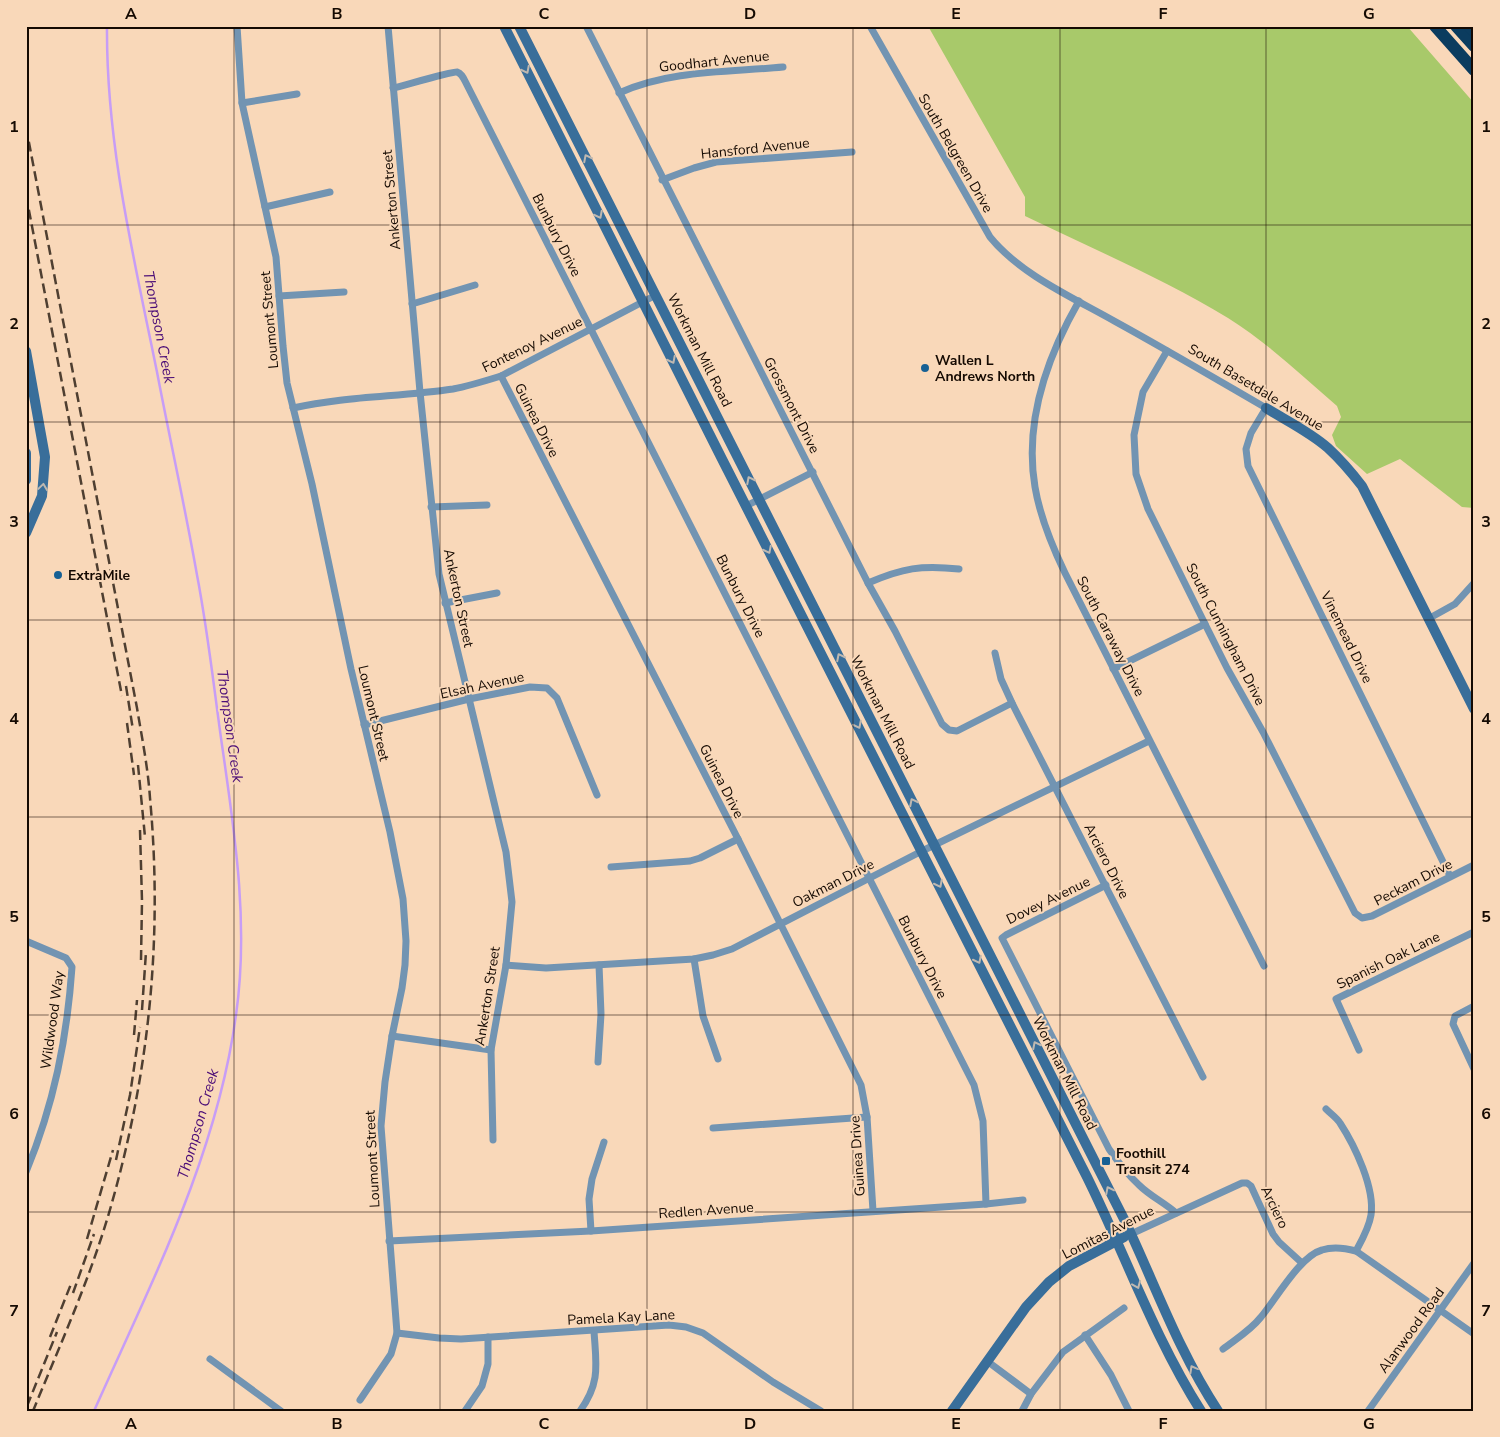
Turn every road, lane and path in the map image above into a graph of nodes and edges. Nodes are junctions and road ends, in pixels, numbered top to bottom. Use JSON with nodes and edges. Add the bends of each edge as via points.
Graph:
{"nodes":[{"id":1,"x":237,"y":26,"type":"edge"},
{"id":2,"x":388,"y":26,"type":"edge"},
{"id":3,"x":504,"y":26,"type":"edge"},
{"id":4,"x":519,"y":26,"type":"edge"},
{"id":5,"x":586,"y":26,"type":"edge"},
{"id":6,"x":870,"y":26,"type":"edge"},
{"id":7,"x":1435,"y":26,"type":"edge"},
{"id":8,"x":1446,"y":26,"type":"edge"},
{"id":9,"x":1456,"y":26,"type":"edge"},
{"id":10,"x":1469,"y":26,"type":"edge"},
{"id":11,"x":1474,"y":31,"type":"edge"},
{"id":12,"x":1474,"y":46,"type":"edge"},
{"id":13,"x":1474,"y":58,"type":"edge"},
{"id":14,"x":783,"y":67,"type":"dead end"},
{"id":15,"x":1474,"y":70,"type":"edge"},
{"id":16,"x":393,"y":88,"type":"junction"},
{"id":17,"x":619,"y":93,"type":"junction"},
{"id":18,"x":296,"y":94,"type":"dead end"},
{"id":19,"x":242,"y":103,"type":"junction"},
{"id":20,"x":852,"y":152,"type":"dead end"},
{"id":21,"x":662,"y":180,"type":"junction"},
{"id":22,"x":330,"y":192,"type":"dead end"},
{"id":23,"x":265,"y":207,"type":"junction"},
{"id":24,"x":1038,"y":277,"type":"joint"},
{"id":25,"x":474,"y":285,"type":"dead end"},
{"id":26,"x":344,"y":292,"type":"dead end"},
{"id":27,"x":656,"y":295,"type":"junction"},
{"id":28,"x":279,"y":296,"type":"junction"},
{"id":29,"x":1079,"y":301,"type":"junction"},
{"id":30,"x":643,"y":302,"type":"junction"},
{"id":31,"x":412,"y":304,"type":"junction"},
{"id":32,"x":591,"y":329,"type":"junction"},
{"id":33,"x":26,"y":351,"type":"edge"},
{"id":34,"x":1167,"y":351,"type":"junction"},
{"id":35,"x":28,"y":371,"type":"edge"},
{"id":36,"x":501,"y":376,"type":"junction"},
{"id":37,"x":420,"y":392,"type":"junction"},
{"id":38,"x":293,"y":408,"type":"junction"},
{"id":39,"x":1266,"y":408,"type":"junction"},
{"id":40,"x":26,"y":452,"type":"edge"},
{"id":41,"x":813,"y":472,"type":"junction"},
{"id":42,"x":26,"y":480,"type":"edge"},
{"id":43,"x":760,"y":499,"type":"junction"},
{"id":44,"x":487,"y":505,"type":"dead end"},
{"id":45,"x":746,"y":506,"type":"junction"},
{"id":46,"x":431,"y":508,"type":"junction"},
{"id":47,"x":26,"y":533,"type":"edge"},
{"id":48,"x":959,"y":568,"type":"dead end"},
{"id":49,"x":868,"y":583,"type":"junction"},
{"id":50,"x":1474,"y":583,"type":"edge"},
{"id":51,"x":497,"y":593,"type":"dead end"},
{"id":52,"x":445,"y":603,"type":"junction"},
{"id":53,"x":1428,"y":619,"type":"junction"},
{"id":54,"x":1205,"y":624,"type":"junction"},
{"id":55,"x":996,"y":653,"type":"dead end"},
{"id":56,"x":1113,"y":669,"type":"junction"},
{"id":57,"x":469,"y":699,"type":"junction"},
{"id":58,"x":1012,"y":703,"type":"junction"},
{"id":59,"x":1474,"y":709,"type":"edge"},
{"id":60,"x":364,"y":725,"type":"junction"},
{"id":61,"x":1149,"y":741,"type":"junction"},
{"id":62,"x":1055,"y":788,"type":"junction"},
{"id":63,"x":597,"y":795,"type":"dead end"},
{"id":64,"x":738,"y":839,"type":"junction"},
{"id":65,"x":935,"y":845,"type":"junction"},
{"id":66,"x":922,"y":851,"type":"junction"},
{"id":67,"x":1474,"y":865,"type":"edge"},
{"id":68,"x":611,"y":868,"type":"dead end"},
{"id":69,"x":1450,"y":876,"type":"junction"},
{"id":70,"x":870,"y":879,"type":"junction"},
{"id":71,"x":1106,"y":885,"type":"junction"},
{"id":72,"x":1362,"y":918,"type":"joint"},
{"id":73,"x":781,"y":924,"type":"junction"},
{"id":74,"x":1474,"y":932,"type":"edge"},
{"id":75,"x":26,"y":941,"type":"edge"},
{"id":76,"x":694,"y":959,"type":"junction"},
{"id":77,"x":506,"y":965,"type":"junction"},
{"id":78,"x":599,"y":965,"type":"junction"},
{"id":79,"x":1264,"y":966,"type":"dead end"},
{"id":80,"x":1474,"y":1006,"type":"edge"},
{"id":81,"x":392,"y":1036,"type":"junction"},
{"id":82,"x":491,"y":1050,"type":"junction"},
{"id":83,"x":1359,"y":1050,"type":"dead end"},
{"id":84,"x":718,"y":1059,"type":"dead end"},
{"id":85,"x":598,"y":1062,"type":"dead end"},
{"id":86,"x":1474,"y":1068,"type":"edge"},
{"id":87,"x":1203,"y":1077,"type":"dead end"},
{"id":88,"x":1326,"y":1109,"type":"dead end"},
{"id":89,"x":867,"y":1116,"type":"junction"},
{"id":90,"x":713,"y":1128,"type":"dead end"},
{"id":91,"x":494,"y":1140,"type":"dead end"},
{"id":92,"x":604,"y":1142,"type":"dead end"},
{"id":93,"x":26,"y":1172,"type":"edge"},
{"id":94,"x":1247,"y":1183,"type":"joint"},
{"id":95,"x":1023,"y":1200,"type":"dead end"},
{"id":96,"x":986,"y":1204,"type":"junction"},
{"id":97,"x":873,"y":1211,"type":"junction"},
{"id":98,"x":1176,"y":1214,"type":"junction"},
{"id":99,"x":591,"y":1231,"type":"junction"},
{"id":100,"x":1131,"y":1234,"type":"junction"},
{"id":101,"x":1118,"y":1240,"type":"junction"},
{"id":102,"x":389,"y":1241,"type":"junction"},
{"id":103,"x":1356,"y":1251,"type":"junction"},
{"id":104,"x":1302,"y":1263,"type":"junction"},
{"id":105,"x":1474,"y":1263,"type":"edge"},
{"id":106,"x":1124,"y":1308,"type":"dead end"},
{"id":107,"x":1440,"y":1310,"type":"junction"},
{"id":108,"x":594,"y":1331,"type":"junction"},
{"id":109,"x":397,"y":1333,"type":"junction"},
{"id":110,"x":1474,"y":1334,"type":"edge"},
{"id":111,"x":1085,"y":1335,"type":"junction"},
{"id":112,"x":488,"y":1337,"type":"junction"},
{"id":113,"x":1223,"y":1349,"type":"dead end"},
{"id":114,"x":210,"y":1359,"type":"dead end"},
{"id":115,"x":987,"y":1362,"type":"junction"},
{"id":116,"x":1031,"y":1394,"type":"junction"},
{"id":117,"x":360,"y":1400,"type":"dead end"},
{"id":118,"x":281,"y":1411,"type":"edge"},
{"id":119,"x":466,"y":1411,"type":"edge"},
{"id":120,"x":580,"y":1411,"type":"edge"},
{"id":121,"x":821,"y":1411,"type":"edge"},
{"id":122,"x":952,"y":1411,"type":"edge"},
{"id":123,"x":1022,"y":1411,"type":"edge"},
{"id":124,"x":1129,"y":1411,"type":"edge"},
{"id":125,"x":1201,"y":1411,"type":"edge"},
{"id":126,"x":1218,"y":1411,"type":"edge"},
{"id":127,"x":1368,"y":1411,"type":"edge"}],
"edges":[{"from":1,"to":19,"type":"street","name":"Loumont Street"},
{"from":2,"to":16,"type":"street","name":"Ankerton Street"},
{"from":3,"to":30,"type":"main road","name":"Workman Mill Road","one_way":true},
{"from":27,"to":4,"type":"main road","name":"Workman Mill Road","one_way":true},
{"from":5,"to":17,"type":"street","name":"Grossmont Drive"},
{"from":6,"to":24,"type":"street","name":"South Belgreen Drive","via":[[990,237],[1012,261]]},
{"from":7,"to":15,"type":"highway"},
{"from":8,"to":13,"type":"highway"},
{"from":9,"to":12,"type":"highway"},
{"from":10,"to":11,"type":"highway"},
{"from":14,"to":17,"type":"street","name":"Goodhart Avenue","via":[[670,76]]},
{"from":16,"to":31,"type":"street","name":"Ankerton Street"},
{"from":16,"to":32,"type":"street","name":"Bunbury Drive","via":[[450,71],[461,74]]},
{"from":17,"to":21,"type":"street","name":"Grossmont Drive"},
{"from":18,"to":19,"type":"street"},
{"from":19,"to":23,"type":"street","name":"Loumont Street"},
{"from":20,"to":21,"type":"street","name":"Hansford Avenue","via":[[716,162]]},
{"from":21,"to":41,"type":"street","name":"Grossmont Drive"},
{"from":22,"to":23,"type":"street"},
{"from":23,"to":28,"type":"street","name":"Loumont Street","via":[[276,257]]},
{"from":24,"to":29,"type":"street","name":"South Basetdale Avenue"},
{"from":25,"to":31,"type":"street"},
{"from":26,"to":28,"type":"street"},
{"from":27,"to":30,"type":"street","name":"Fontenoy Avenue"},
{"from":43,"to":27,"type":"main road","name":"Workman Mill Road","one_way":true},
{"from":28,"to":38,"type":"street","name":"Loumont Street","via":[[284,361]]},
{"from":29,"to":34,"type":"street","name":"South Basetdale Avenue"},
{"from":29,"to":56,"type":"street","name":"South Caraway Drive","via":[[1052,354],[1035,414],[1032,440],[1035,486],[1053,548]]},
{"from":30,"to":32,"type":"street","name":"Fontenoy Avenue"},
{"from":30,"to":45,"type":"main road","name":"Workman Mill Road","one_way":true},
{"from":31,"to":37,"type":"street","name":"Ankerton Street"},
{"from":32,"to":36,"type":"street","name":"Fontenoy Avenue"},
{"from":32,"to":70,"type":"street","name":"Bunbury Drive"},
{"from":33,"to":35,"type":"main road"},
{"from":34,"to":39,"type":"street","name":"South Basetdale Avenue"},
{"from":34,"to":54,"type":"street","name":"South Cunningham Drive","via":[[1142,392],[1134,435],[1136,474],[1148,509]]},
{"from":47,"to":35,"type":"main road","one_way":true,"via":[[42,496],[45,457]]},
{"from":36,"to":37,"type":"street","name":"Fontenoy Avenue","via":[[452,389]]},
{"from":36,"to":64,"type":"street","name":"Guinea Drive"},
{"from":37,"to":38,"type":"street","name":"Fontenoy Avenue","via":[[339,399]]},
{"from":37,"to":46,"type":"street","name":"Ankerton Street"},
{"from":38,"to":60,"type":"street","name":"Loumont Street"},
{"from":39,"to":53,"type":"main road","name":"South Basetdale Avenue","via":[[1306,432],[1345,464],[1376,513]]},
{"from":39,"to":69,"type":"street","name":"Vinemead Drive","via":[[1251,433],[1246,449],[1248,466]]},
{"from":40,"to":42,"type":"main road"},
{"from":41,"to":43,"type":"street"},
{"from":41,"to":49,"type":"street","name":"Grossmont Drive"},
{"from":43,"to":45,"type":"street"},
{"from":65,"to":43,"type":"main road","name":"Workman Mill Road","one_way":true},
{"from":44,"to":46,"type":"street"},
{"from":45,"to":66,"type":"main road","name":"Workman Mill Road","one_way":true},
{"from":46,"to":52,"type":"street","name":"Ankerton Street"},
{"from":48,"to":49,"type":"street","via":[[912,568],[892,572]]},
{"from":49,"to":58,"type":"street","name":"Grossmont Drive","via":[[942,724],[949,730],[957,731]]},
{"from":50,"to":53,"type":"street","via":[[1455,604]]},
{"from":51,"to":52,"type":"street"},
{"from":52,"to":57,"type":"street","name":"Ankerton Street"},
{"from":53,"to":59,"type":"main road","name":"South Basetdale Avenue"},
{"from":54,"to":56,"type":"street"},
{"from":54,"to":72,"type":"street","name":"South Cunningham Drive","via":[[1264,732],[1355,913]]},
{"from":55,"to":58,"type":"street","name":"Arciero Drive","via":[[1001,678]]},
{"from":56,"to":61,"type":"street","name":"South Caraway Drive"},
{"from":57,"to":60,"type":"street","name":"Elsah Avenue"},
{"from":57,"to":63,"type":"street","name":"Elsah Avenue","via":[[530,687],[547,688],[557,698]]},
{"from":57,"to":77,"type":"street","name":"Ankerton Street","via":[[506,852],[512,902]]},
{"from":58,"to":62,"type":"street","name":"Arciero Drive"},
{"from":60,"to":81,"type":"street","name":"Loumont Street","via":[[398,865],[403,899],[406,941],[402,988]]},
{"from":61,"to":62,"type":"street","name":"Oakman Drive"},
{"from":61,"to":79,"type":"street","name":"South Caraway Drive"},
{"from":62,"to":65,"type":"street","name":"Oakman Drive"},
{"from":62,"to":71,"type":"street","name":"Arciero Drive"},
{"from":64,"to":68,"type":"street","via":[[690,861]]},
{"from":64,"to":73,"type":"street","name":"Guinea Drive"},
{"from":65,"to":66,"type":"street","name":"Oakman Drive"},
{"from":100,"to":65,"type":"main road","name":"Workman Mill Road","one_way":true},
{"from":66,"to":70,"type":"street","name":"Oakman Drive"},
{"from":66,"to":101,"type":"main road","name":"Workman Mill Road","one_way":true},
{"from":67,"to":69,"type":"street","name":"Peckam Drive"},
{"from":69,"to":72,"type":"street","name":"Peckam Drive","via":[[1372,916]]},
{"from":70,"to":73,"type":"street","name":"Oakman Drive"},
{"from":70,"to":96,"type":"street","name":"Bunbury Drive","via":[[974,1085],[983,1121]]},
{"from":71,"to":87,"type":"street","name":"Arciero Drive"},
{"from":71,"to":98,"type":"street","name":"Dovey Avenue","via":[[1002,938],[1108,1149],[1139,1186]]},
{"from":73,"to":76,"type":"street","name":"Oakman Drive","via":[[732,949]]},
{"from":73,"to":89,"type":"street","name":"Guinea Drive","via":[[861,1084]]},
{"from":74,"to":83,"type":"street","name":"Spanish Oak Lane","via":[[1336,999]]},
{"from":75,"to":93,"type":"street","name":"Wildwood Way","via":[[66,958],[72,967],[64,1044],[47,1114]]},
{"from":76,"to":78,"type":"street","name":"Oakman Drive"},
{"from":76,"to":84,"type":"street","via":[[702,1016]]},
{"from":77,"to":78,"type":"street","name":"Oakman Drive","via":[[546,968]]},
{"from":77,"to":82,"type":"street","name":"Ankerton Street"},
{"from":78,"to":85,"type":"street","via":[[602,1014]]},
{"from":80,"to":86,"type":"street","via":[[1455,1016],[1453,1024]]},
{"from":81,"to":82,"type":"street"},
{"from":81,"to":102,"type":"street","name":"Loumont Street","via":[[381,1126]]},
{"from":82,"to":91,"type":"street","name":"Ankerton Street"},
{"from":88,"to":103,"type":"street","via":[[1340,1122],[1368,1181],[1371,1214]]},
{"from":89,"to":90,"type":"street"},
{"from":89,"to":97,"type":"street","name":"Guinea Drive"},
{"from":92,"to":99,"type":"street","via":[[589,1199]]},
{"from":94,"to":98,"type":"street","name":"Lomitas Avenue"},
{"from":94,"to":104,"type":"street","name":"Arciero","via":[[1273,1234]]},
{"from":95,"to":96,"type":"street","name":"Redlen Avenue"},
{"from":96,"to":97,"type":"street","name":"Redlen Avenue"},
{"from":97,"to":99,"type":"street","name":"Redlen Avenue"},
{"from":98,"to":100,"type":"street","name":"Lomitas Avenue"},
{"from":99,"to":102,"type":"street","name":"Redlen Avenue"},
{"from":100,"to":101,"type":"main road","name":"Lomitas Avenue"},
{"from":126,"to":100,"type":"main road","name":"Workman Mill Road","one_way":true,"via":[[1175,1335]]},
{"from":101,"to":115,"type":"main road","name":"Lomitas Avenue","via":[[1069,1266],[1049,1282],[1026,1307]]},
{"from":101,"to":125,"type":"main road","name":"Workman Mill Road","one_way":true,"via":[[1158,1335]]},
{"from":102,"to":109,"type":"street","name":"Loumont Street"},
{"from":103,"to":104,"type":"street","via":[[1321,1250]]},
{"from":103,"to":107,"type":"street"},
{"from":104,"to":113,"type":"street","via":[[1260,1319]]},
{"from":105,"to":107,"type":"street","name":"Alanwood Road"},
{"from":106,"to":111,"type":"street"},
{"from":107,"to":110,"type":"street"},
{"from":107,"to":127,"type":"street","name":"Alanwood Road"},
{"from":108,"to":112,"type":"street","name":"Pamela Kay Lane"},
{"from":108,"to":120,"type":"street","via":[[596,1375],[589,1398]]},
{"from":108,"to":121,"type":"street","name":"Pamela Kay Lane","via":[[669,1325],[686,1327],[703,1333]]},
{"from":109,"to":112,"type":"street","name":"Pamela Kay Lane","via":[[439,1338]]},
{"from":109,"to":117,"type":"street","name":"Loumont Street","via":[[391,1354]]},
{"from":111,"to":116,"type":"street","via":[[1063,1352]]},
{"from":111,"to":124,"type":"street","via":[[1112,1375]]},
{"from":112,"to":119,"type":"street","via":[[488,1364],[482,1386]]},
{"from":114,"to":118,"type":"street"},
{"from":115,"to":116,"type":"street"},
{"from":115,"to":122,"type":"main road","name":"Lomitas Avenue"},
{"from":116,"to":123,"type":"street"}]}
